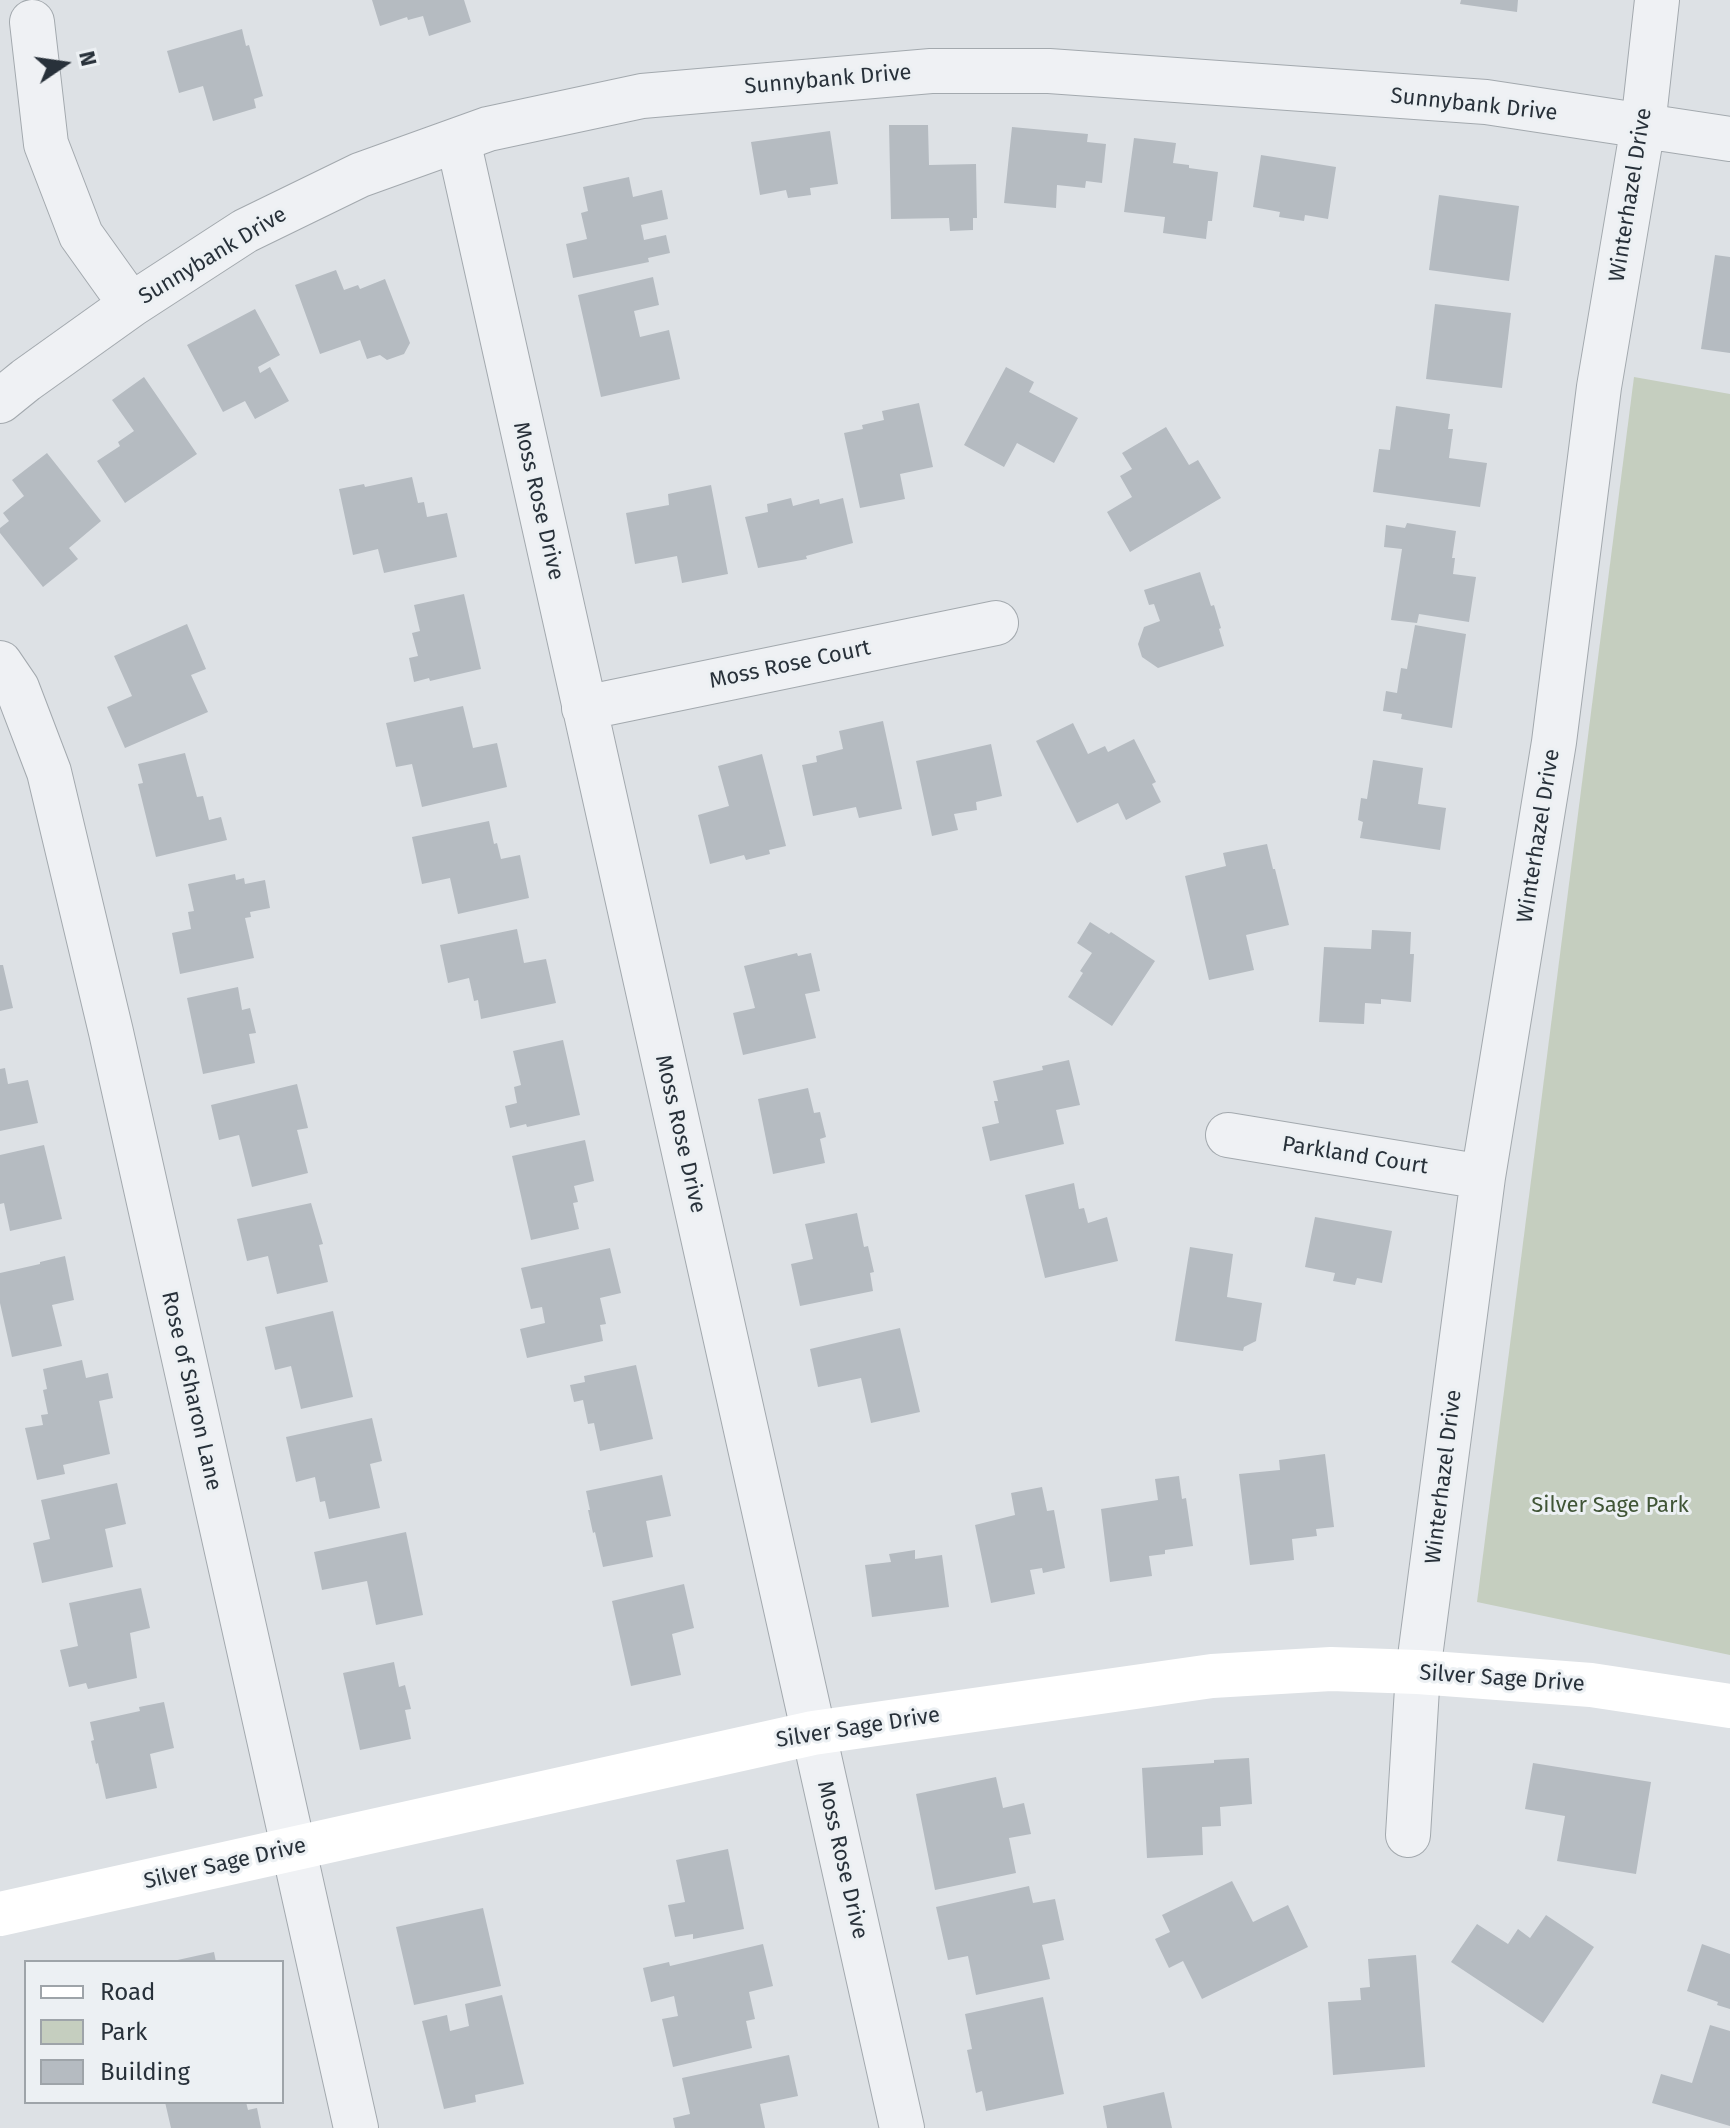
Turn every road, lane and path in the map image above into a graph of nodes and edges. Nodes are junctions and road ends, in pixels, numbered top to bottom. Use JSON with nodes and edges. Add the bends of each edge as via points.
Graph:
{"nodes":[{"id":1,"x":1657,"y":0,"type":"edge"},
{"id":2,"x":32,"y":22,"type":"dead end"},
{"id":3,"x":1643,"y":126,"type":"junction"},
{"id":4,"x":1730,"y":139,"type":"edge"},
{"id":5,"x":458,"y":140,"type":"junction"},
{"id":6,"x":131,"y":305,"type":"junction"},
{"id":7,"x":0,"y":401,"type":"edge"},
{"id":8,"x":996,"y":623,"type":"dead end"},
{"id":9,"x":0,"y":663,"type":"edge"},
{"id":10,"x":584,"y":708,"type":"junction"},
{"id":11,"x":1228,"y":1135,"type":"dead end"},
{"id":12,"x":1483,"y":1177,"type":"junction"},
{"id":13,"x":1418,"y":1672,"type":"junction"},
{"id":14,"x":1730,"y":1706,"type":"edge"},
{"id":15,"x":813,"y":1733,"type":"junction"},
{"id":16,"x":1408,"y":1835,"type":"dead end"},
{"id":17,"x":294,"y":1848,"type":"junction"},
{"id":18,"x":0,"y":1914,"type":"edge"},
{"id":19,"x":356,"y":2128,"type":"edge"},
{"id":20,"x":902,"y":2128,"type":"edge"}],
"edges":[{"from":1,"to":3,"type":"street","name":"Winterhazel Drive"},
{"from":2,"to":6,"type":"street","via":[[46,144],[81,235]]},
{"from":3,"to":4,"type":"street","name":"Sunnybank Drive"},
{"from":3,"to":5,"type":"street","name":"Sunnybank Drive","via":[[1486,102],[1049,71],[931,71],[642,96]]},
{"from":3,"to":12,"type":"street","name":"Winterhazel Drive","via":[[1599,387],[1554,742]]},
{"from":5,"to":6,"type":"street","name":"Sunnybank Drive","via":[[360,175],[245,231]]},
{"from":5,"to":10,"type":"street","name":"Moss Rose Drive"},
{"from":6,"to":7,"type":"street","name":"Sunnybank Drive"},
{"from":8,"to":10,"type":"street","name":"Moss Rose Court"},
{"from":9,"to":17,"type":"street","name":"Rose of Sharon Lane","via":[[17,688],[49,772]]},
{"from":10,"to":15,"type":"street","name":"Moss Rose Drive"},
{"from":11,"to":12,"type":"street","name":"Parkland Court"},
{"from":12,"to":13,"type":"street","name":"Winterhazel Drive"},
{"from":13,"to":14,"type":"street","name":"Silver Sage Drive","via":[[1591,1685]]},
{"from":13,"to":15,"type":"street","name":"Silver Sage Drive","via":[[1331,1669],[1212,1676]]},
{"from":13,"to":16,"type":"street","name":"Winterhazel Drive"},
{"from":15,"to":17,"type":"street","name":"Silver Sage Drive"},
{"from":15,"to":20,"type":"street","name":"Moss Rose Drive"},
{"from":17,"to":18,"type":"street","name":"Silver Sage Drive"},
{"from":17,"to":19,"type":"street","name":"Rose of Sharon Lane"}]}
